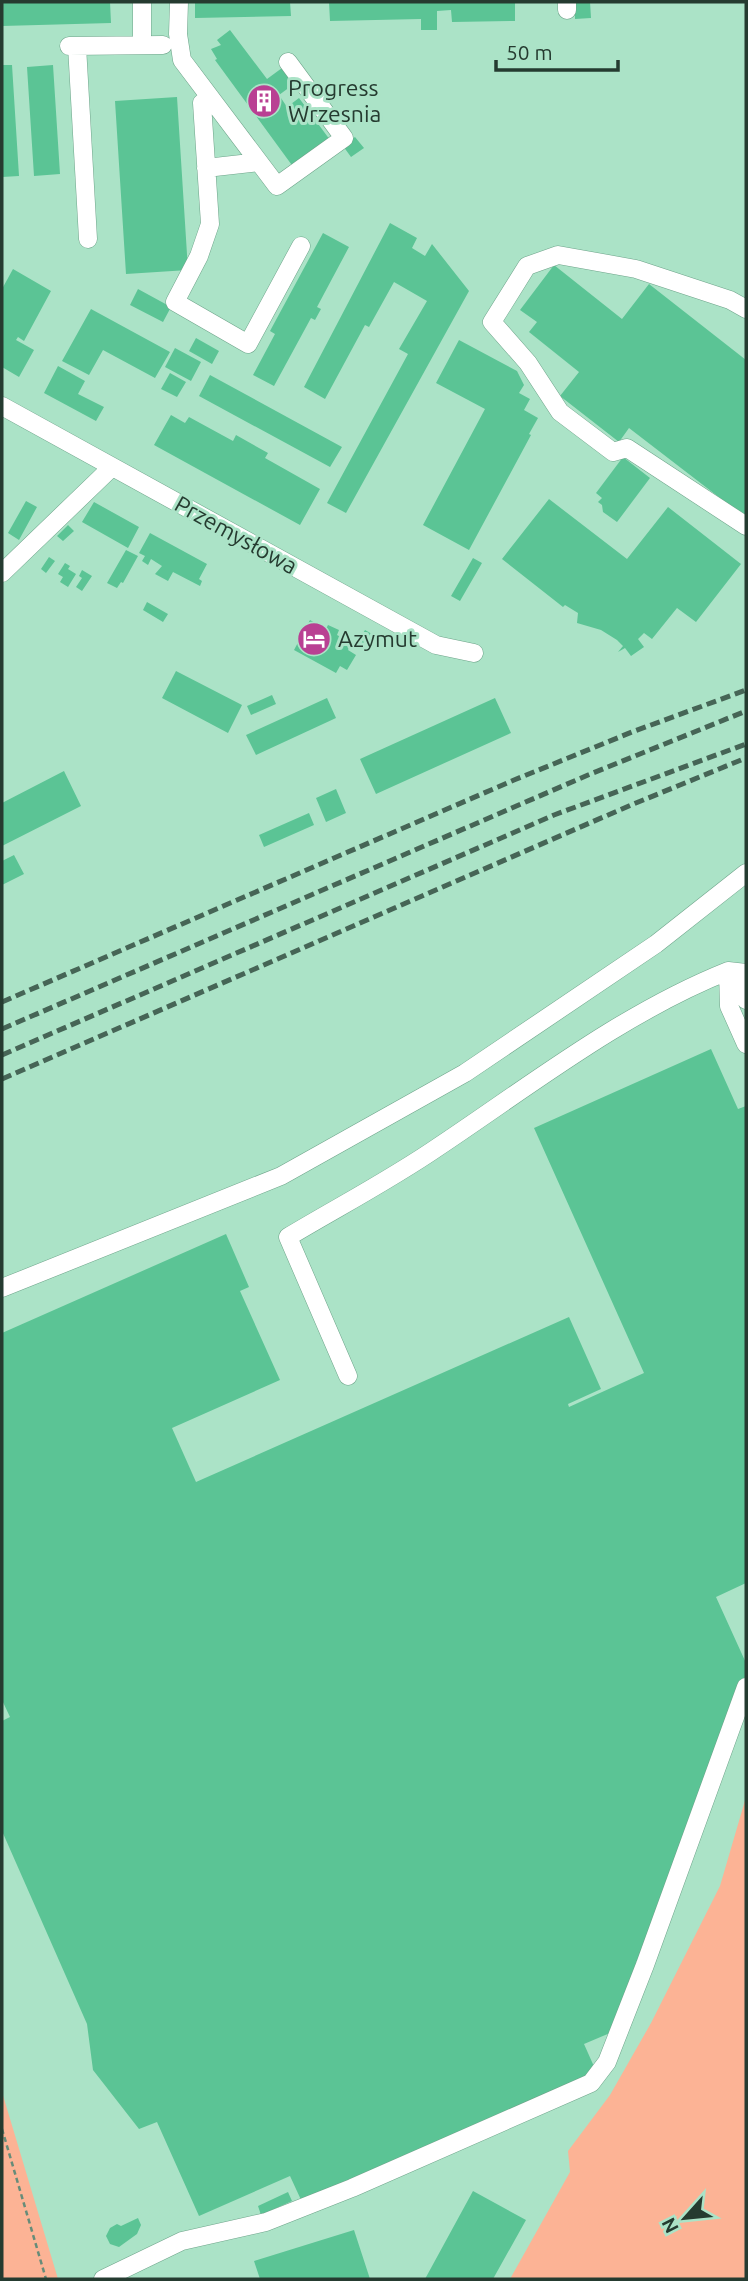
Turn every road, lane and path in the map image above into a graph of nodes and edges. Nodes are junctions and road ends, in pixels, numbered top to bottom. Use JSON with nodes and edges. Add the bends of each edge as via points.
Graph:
{"nodes":[{"id":1,"x":142,"y":2,"type":"edge"},
{"id":2,"x":179,"y":2,"type":"edge"},
{"id":3,"x":142,"y":45,"type":"junction"},
{"id":4,"x":163,"y":45,"type":"dead end"},
{"id":5,"x":288,"y":62,"type":"dead end"},
{"id":6,"x":210,"y":97,"type":"junction"},
{"id":7,"x":259,"y":162,"type":"junction"},
{"id":8,"x":206,"y":168,"type":"junction"},
{"id":9,"x":88,"y":239,"type":"dead end"},
{"id":10,"x":301,"y":246,"type":"dead end"},
{"id":11,"x":746,"y":309,"type":"edge"},
{"id":12,"x":2,"y":406,"type":"edge"},
{"id":13,"x":112,"y":467,"type":"junction"},
{"id":14,"x":746,"y":526,"type":"edge"},
{"id":15,"x":2,"y":573,"type":"edge"},
{"id":16,"x":474,"y":653,"type":"dead end"},
{"id":17,"x":746,"y":873,"type":"edge"},
{"id":18,"x":728,"y":971,"type":"junction"},
{"id":19,"x":746,"y":973,"type":"edge"},
{"id":20,"x":746,"y":1000,"type":"edge"},
{"id":21,"x":746,"y":1044,"type":"edge"},
{"id":22,"x":2,"y":1288,"type":"edge"},
{"id":23,"x":348,"y":1376,"type":"dead end"},
{"id":24,"x":746,"y":1687,"type":"edge"},
{"id":25,"x":2,"y":2129,"type":"edge"},
{"id":26,"x":46,"y":2279,"type":"edge"},
{"id":27,"x":103,"y":2279,"type":"edge"}],
"edges":[{"from":1,"to":3,"type":"street"},
{"from":2,"to":6,"type":"street","via":[[182,60]]},
{"from":3,"to":4,"type":"street"},
{"from":3,"to":9,"type":"street","via":[[72,46]]},
{"from":5,"to":7,"type":"street","via":[[344,138],[277,186]]},
{"from":6,"to":7,"type":"street"},
{"from":6,"to":8,"type":"street","via":[[202,103]]},
{"from":7,"to":8,"type":"street"},
{"from":8,"to":10,"type":"street","via":[[210,224],[175,302],[248,344]]},
{"from":11,"to":14,"type":"street","via":[[636,269],[558,254],[527,266],[492,322],[528,363],[560,412],[613,452],[627,448]]},
{"from":12,"to":13,"type":"street","name":"Przemysłowa"},
{"from":13,"to":15,"type":"street"},
{"from":13,"to":16,"type":"street","name":"Przemysłowa","via":[[436,645]]},
{"from":17,"to":22,"type":"street","via":[[656,944],[465,1073],[281,1176]]},
{"from":18,"to":19,"type":"street"},
{"from":18,"to":20,"type":"street"},
{"from":18,"to":21,"type":"street","via":[[729,1006]]},
{"from":18,"to":23,"type":"street","via":[[662,1000],[434,1150],[288,1237]]},
{"from":24,"to":27,"type":"street","via":[[607,2062],[591,2082],[352,2188],[266,2222],[182,2241]]},
{"from":25,"to":26,"type":"path"}]}
